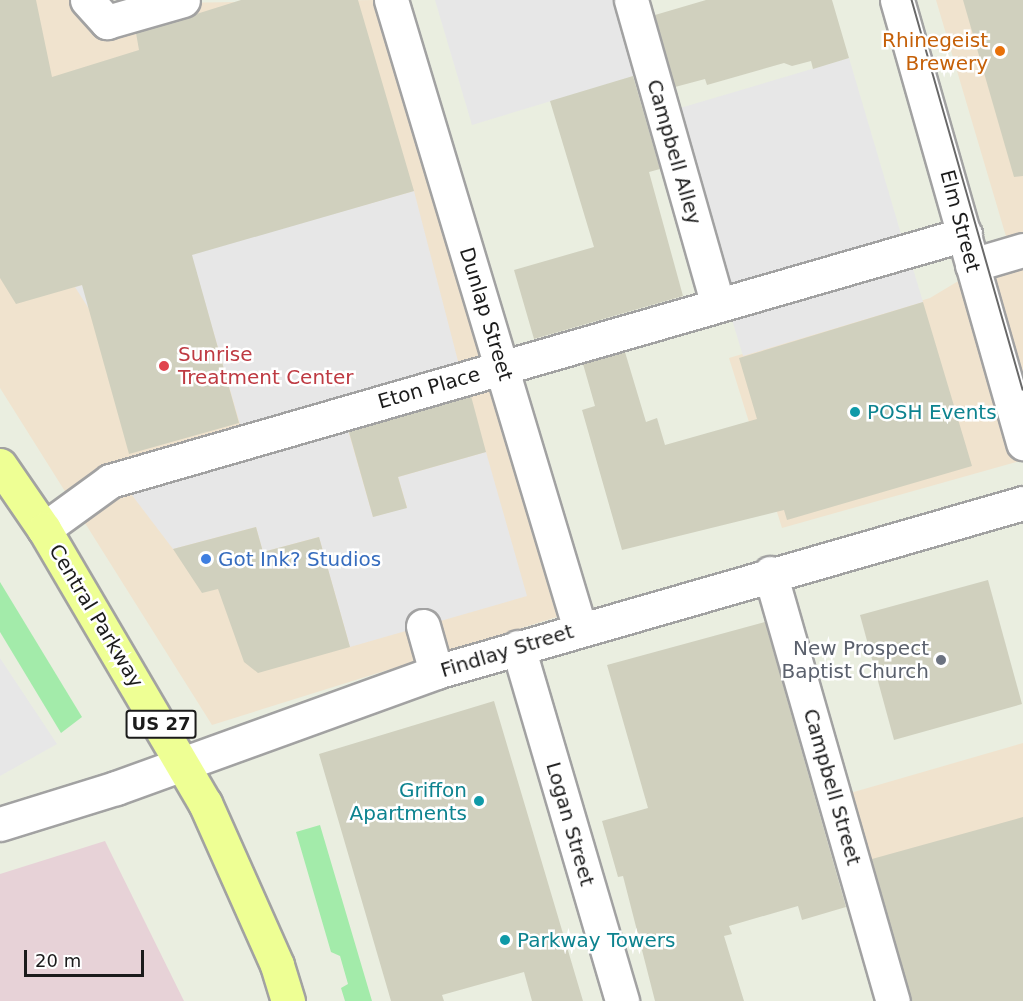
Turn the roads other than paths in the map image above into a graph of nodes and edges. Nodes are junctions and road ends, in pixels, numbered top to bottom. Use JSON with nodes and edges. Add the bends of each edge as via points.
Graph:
{"nodes":[{"id":1,"x":183,"y":0,"type":"edge"},
{"id":2,"x":391,"y":0,"type":"edge"},
{"id":3,"x":631,"y":0,"type":"edge"},
{"id":4,"x":897,"y":0,"type":"edge"},
{"id":5,"x":97,"y":11,"type":"edge"},
{"id":6,"x":968,"y":249,"type":"junction"},
{"id":7,"x":1023,"y":250,"type":"edge"},
{"id":8,"x":718,"y":305,"type":"junction"},
{"id":9,"x":501,"y":367,"type":"junction"},
{"id":10,"x":1023,"y":443,"type":"edge"},
{"id":11,"x":0,"y":465,"type":"edge"},
{"id":12,"x":1023,"y":503,"type":"edge"},
{"id":13,"x":44,"y":529,"type":"junction"},
{"id":14,"x":770,"y":573,"type":"junction"},
{"id":15,"x":423,"y":626,"type":"dead end"},
{"id":16,"x":580,"y":629,"type":"junction"},
{"id":17,"x":518,"y":647,"type":"junction"},
{"id":18,"x":436,"y":672,"type":"junction"},
{"id":19,"x":183,"y":763,"type":"junction"},
{"id":20,"x":0,"y":824,"type":"edge"},
{"id":21,"x":288,"y":1001,"type":"edge"},
{"id":22,"x":622,"y":1001,"type":"edge"},
{"id":23,"x":893,"y":1001,"type":"edge"}],
"edges":[{"from":1,"to":5,"type":"street"},
{"from":2,"to":9,"type":"street","name":"Dunlap Street"},
{"from":3,"to":8,"type":"street","name":"Campbell Alley"},
{"from":4,"to":6,"type":"street","name":"Elm Street"},
{"from":6,"to":7,"type":"street","name":"Eton Place"},
{"from":6,"to":8,"type":"street","name":"Eton Place"},
{"from":6,"to":10,"type":"street","name":"Elm Street"},
{"from":8,"to":9,"type":"street","name":"Eton Place"},
{"from":9,"to":13,"type":"street","name":"Eton Place","via":[[110,481]]},
{"from":9,"to":16,"type":"street","name":"Dunlap Street"},
{"from":11,"to":13,"type":"main road","name":"Central Parkway","number":"US 27"},
{"from":12,"to":14,"type":"street","name":"Findlay Street"},
{"from":13,"to":19,"type":"main road","name":"Central Parkway","number":"US 27"},
{"from":14,"to":16,"type":"street","name":"Findlay Street"},
{"from":14,"to":23,"type":"street","name":"Campbell Street"},
{"from":15,"to":18,"type":"street"},
{"from":16,"to":17,"type":"street","name":"Findlay Street"},
{"from":17,"to":18,"type":"street","name":"Findlay Street"},
{"from":17,"to":22,"type":"street","name":"Logan Street"},
{"from":18,"to":19,"type":"street","name":"Findlay Street"},
{"from":19,"to":20,"type":"street","name":"Findlay Street"},
{"from":19,"to":21,"type":"main road","name":"Central Parkway","number":"US 27","via":[[277,965]]}]}
